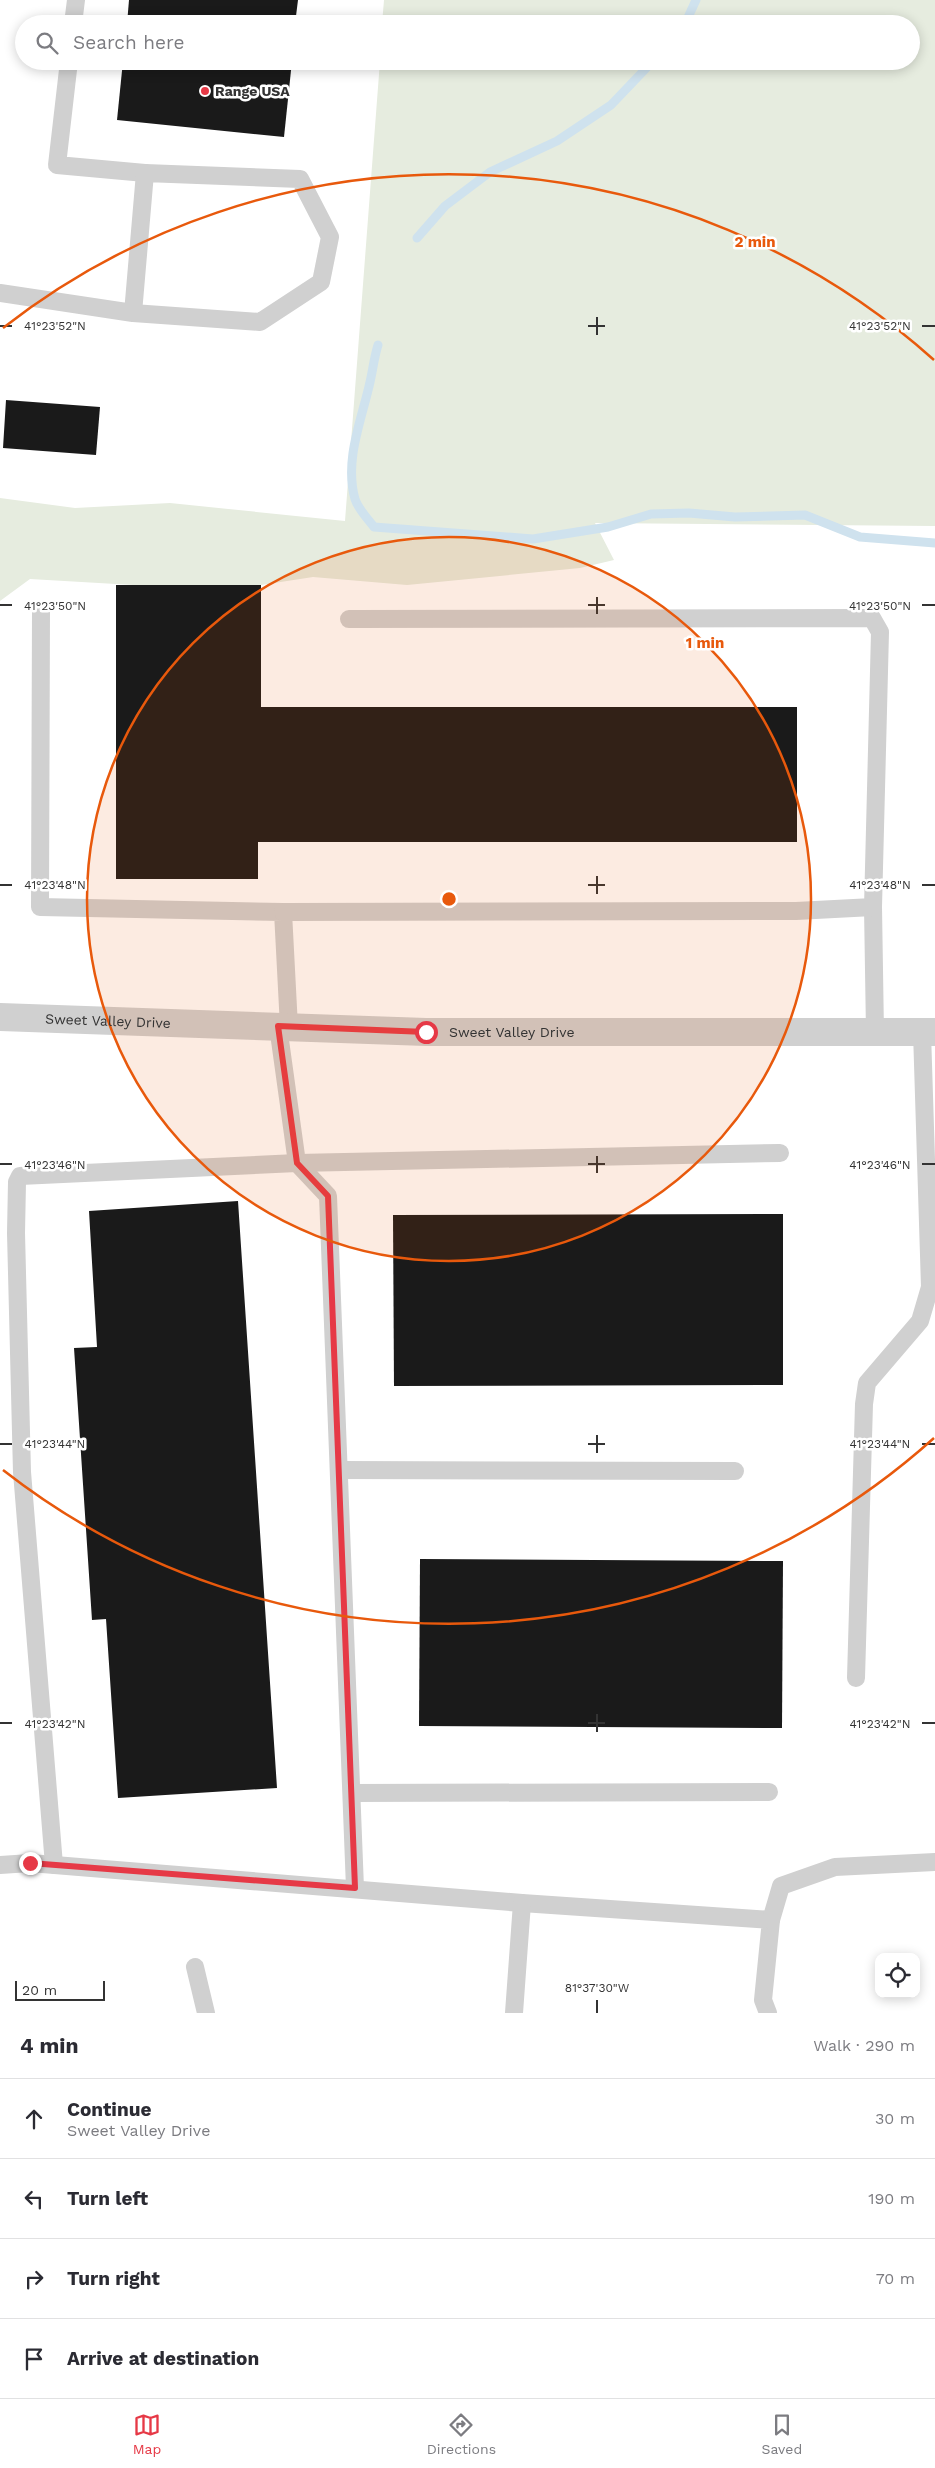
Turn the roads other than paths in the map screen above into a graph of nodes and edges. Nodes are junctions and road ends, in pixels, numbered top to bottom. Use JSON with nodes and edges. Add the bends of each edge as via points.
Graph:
{"nodes":[{"id":1,"x":76,"y":0,"type":"edge"},
{"id":2,"x":74,"y":15,"type":"edge"},
{"id":3,"x":68,"y":70,"type":"edge"},
{"id":4,"x":146,"y":173,"type":"junction"},
{"id":5,"x":0,"y":293,"type":"edge"},
{"id":6,"x":133,"y":313,"type":"junction"},
{"id":7,"x":41,"y":610,"type":"dead end"},
{"id":8,"x":349,"y":620,"type":"dead end"},
{"id":9,"x":873,"y":907,"type":"junction"},
{"id":10,"x":283,"y":912,"type":"junction"},
{"id":11,"x":0,"y":1017,"type":"edge"},
{"id":12,"x":284,"y":1027,"type":"junction"},
{"id":13,"x":875,"y":1032,"type":"junction"},
{"id":14,"x":928,"y":1032,"type":"edge"},
{"id":15,"x":780,"y":1153,"type":"dead end"},
{"id":16,"x":297,"y":1163,"type":"junction"},
{"id":17,"x":339,"y":1470,"type":"junction"},
{"id":18,"x":734,"y":1471,"type":"dead end"},
{"id":19,"x":856,"y":1678,"type":"dead end"},
{"id":20,"x":769,"y":1792,"type":"dead end"},
{"id":21,"x":352,"y":1793,"type":"junction"},
{"id":22,"x":935,"y":1862,"type":"edge"},
{"id":23,"x":0,"y":1864,"type":"edge"},
{"id":24,"x":54,"y":1865,"type":"junction"},
{"id":25,"x":355,"y":1888,"type":"junction"},
{"id":26,"x":522,"y":1903,"type":"junction"},
{"id":27,"x":771,"y":1920,"type":"junction"},
{"id":28,"x":196,"y":1967,"type":"dead end"},
{"id":29,"x":206,"y":2013,"type":"edge"},
{"id":30,"x":514,"y":2013,"type":"edge"},
{"id":31,"x":768,"y":2013,"type":"edge"}],
"edges":[{"from":1,"to":2,"type":"lane"},
{"from":3,"to":4,"type":"lane","via":[[57,165]]},
{"from":4,"to":6,"type":"lane"},
{"from":4,"to":6,"type":"lane","via":[[300,179],[330,237],[321,282],[260,322]]},
{"from":5,"to":6,"type":"lane"},
{"from":7,"to":10,"type":"lane","via":[[40,907]]},
{"from":8,"to":9,"type":"lane","via":[[872,618],[880,632]]},
{"from":9,"to":10,"type":"lane","via":[[796,911]]},
{"from":9,"to":13,"type":"lane"},
{"from":10,"to":12,"type":"lane"},
{"from":11,"to":12,"type":"street","name":"Sweet Valley Drive"},
{"from":12,"to":13,"type":"street","name":"Sweet Valley Drive","via":[[426,1032]]},
{"from":12,"to":16,"type":"lane"},
{"from":13,"to":14,"type":"street","name":"Sweet Valley Drive"},
{"from":14,"to":19,"type":"lane","via":[[930,1287],[920,1321],[867,1383]]},
{"from":15,"to":16,"type":"lane"},
{"from":16,"to":17,"type":"lane","via":[[328,1196]]},
{"from":16,"to":24,"type":"lane","via":[[20,1176],[17,1182],[22,1472]]},
{"from":17,"to":18,"type":"lane"},
{"from":17,"to":21,"type":"lane"},
{"from":20,"to":21,"type":"lane"},
{"from":21,"to":25,"type":"lane"},
{"from":22,"to":27,"type":"lane","via":[[835,1867],[782,1886]]},
{"from":23,"to":24,"type":"lane"},
{"from":24,"to":25,"type":"lane"},
{"from":25,"to":26,"type":"lane"},
{"from":26,"to":27,"type":"lane"},
{"from":26,"to":30,"type":"lane"},
{"from":27,"to":31,"type":"lane","via":[[763,2000]]},
{"from":28,"to":29,"type":"lane"}]}
